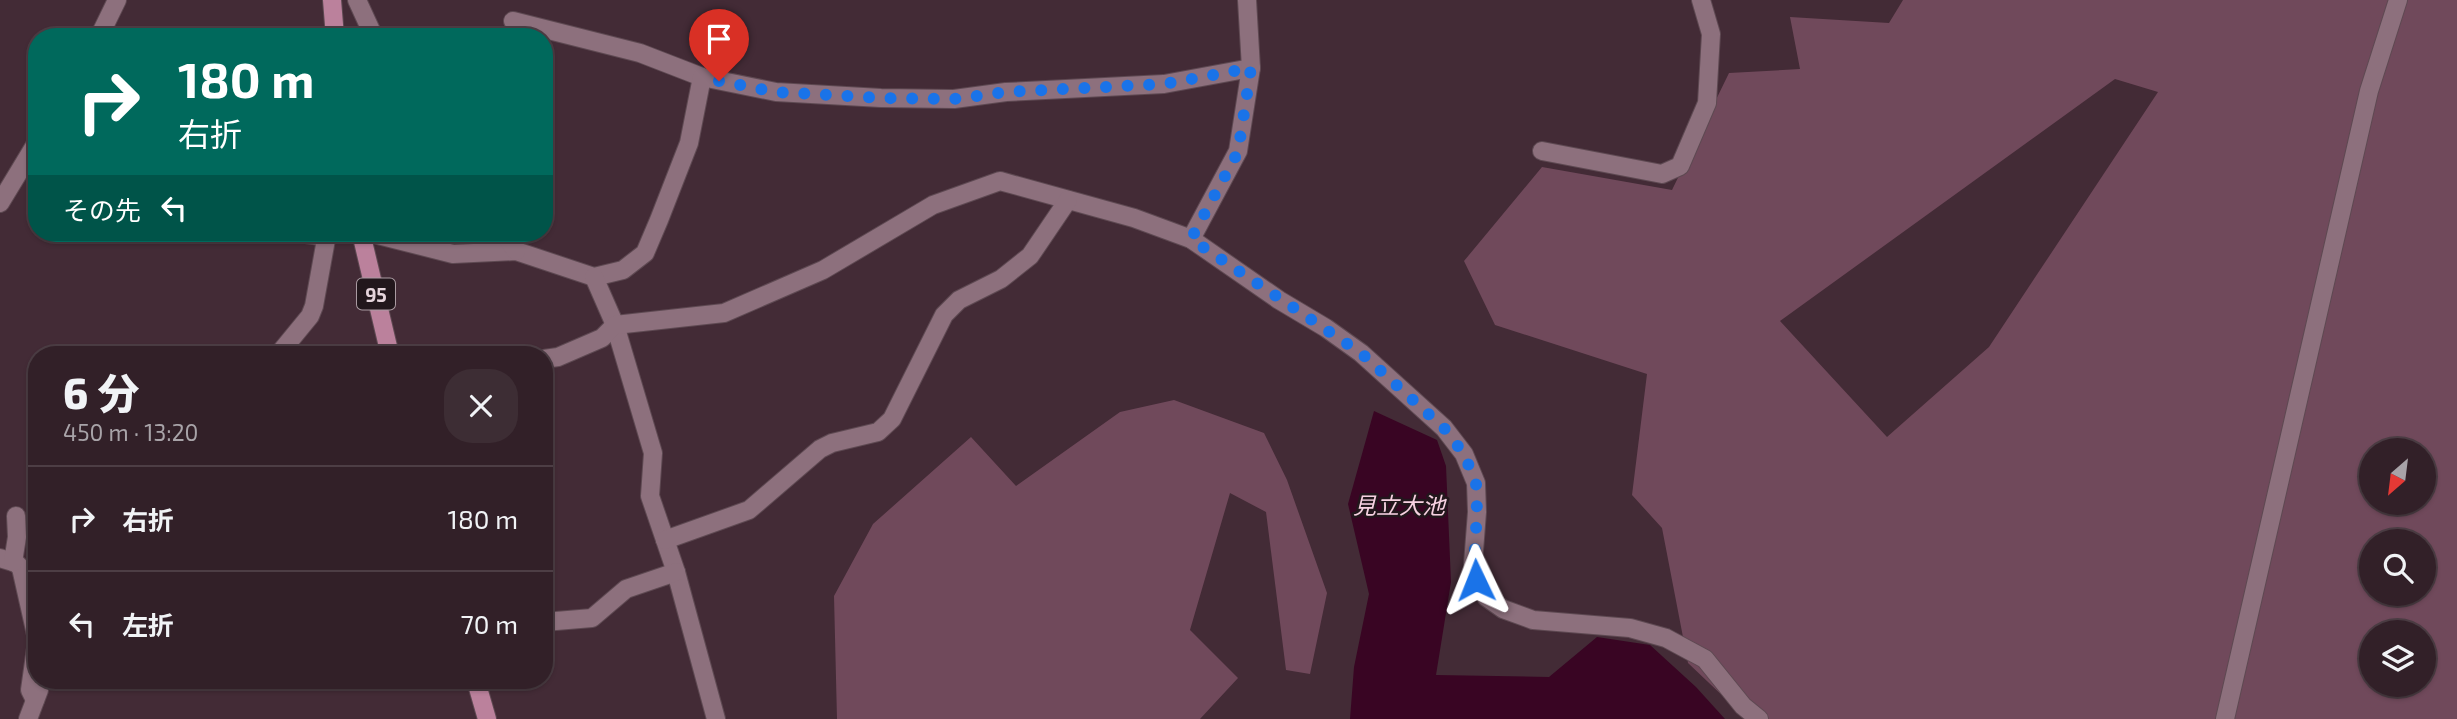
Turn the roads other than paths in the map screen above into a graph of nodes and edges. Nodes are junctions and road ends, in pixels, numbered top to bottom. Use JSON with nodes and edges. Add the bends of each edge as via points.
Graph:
{"nodes":[{"id":1,"x":117,"y":0,"type":"edge"},
{"id":2,"x":332,"y":0,"type":"edge"},
{"id":3,"x":357,"y":0,"type":"edge"},
{"id":4,"x":1247,"y":0,"type":"edge"},
{"id":5,"x":1700,"y":0,"type":"edge"},
{"id":6,"x":2398,"y":0,"type":"edge"},
{"id":7,"x":513,"y":21,"type":"dead end"},
{"id":8,"x":103,"y":28,"type":"edge"},
{"id":9,"x":334,"y":28,"type":"edge"},
{"id":10,"x":370,"y":28,"type":"edge"},
{"id":11,"x":541,"y":28,"type":"edge"},
{"id":12,"x":553,"y":31,"type":"edge"},
{"id":13,"x":1251,"y":68,"type":"junction"},
{"id":14,"x":702,"y":77,"type":"junction"},
{"id":15,"x":1542,"y":150,"type":"dead end"},
{"id":16,"x":28,"y":157,"type":"edge"},
{"id":17,"x":1068,"y":200,"type":"junction"},
{"id":18,"x":0,"y":203,"type":"edge"},
{"id":19,"x":1191,"y":239,"type":"junction"},
{"id":20,"x":328,"y":242,"type":"edge"},
{"id":21,"x":363,"y":242,"type":"edge"},
{"id":22,"x":406,"y":242,"type":"edge"},
{"id":23,"x":510,"y":242,"type":"edge"},
{"id":24,"x":516,"y":251,"type":"junction"},
{"id":25,"x":594,"y":277,"type":"junction"},
{"id":26,"x":615,"y":325,"type":"junction"},
{"id":27,"x":285,"y":346,"type":"edge"},
{"id":28,"x":388,"y":346,"type":"edge"},
{"id":29,"x":553,"y":358,"type":"edge"},
{"id":30,"x":16,"y":516,"type":"dead end"},
{"id":31,"x":665,"y":540,"type":"junction"},
{"id":32,"x":6,"y":560,"type":"edge"},
{"id":33,"x":676,"y":572,"type":"junction"},
{"id":34,"x":28,"y":600,"type":"edge"},
{"id":35,"x":553,"y":621,"type":"edge"},
{"id":36,"x":30,"y":689,"type":"edge"},
{"id":37,"x":40,"y":689,"type":"edge"},
{"id":38,"x":479,"y":689,"type":"edge"},
{"id":39,"x":36,"y":700,"type":"junction"},
{"id":40,"x":28,"y":719,"type":"edge"},
{"id":41,"x":487,"y":719,"type":"edge"},
{"id":42,"x":716,"y":719,"type":"edge"},
{"id":43,"x":1759,"y":719,"type":"edge"},
{"id":44,"x":2225,"y":719,"type":"edge"}],
"edges":[{"from":1,"to":8,"type":"street"},
{"from":2,"to":9,"type":"main road"},
{"from":3,"to":10,"type":"street"},
{"from":4,"to":13,"type":"street"},
{"from":5,"to":15,"type":"street","via":[[1711,34],[1707,103],[1680,166],[1662,174]]},
{"from":6,"to":44,"type":"street","via":[[2369,91]]},
{"from":7,"to":11,"type":"street"},
{"from":12,"to":14,"type":"street","via":[[640,53]]},
{"from":13,"to":14,"type":"street","via":[[1164,84],[954,99],[776,92]]},
{"from":13,"to":19,"type":"street","via":[[1238,152]]},
{"from":14,"to":25,"type":"street","via":[[689,143],[645,253],[623,270]]},
{"from":16,"to":18,"type":"street"},
{"from":17,"to":19,"type":"street"},
{"from":17,"to":26,"type":"street","via":[[1000,181],[933,205],[823,270],[724,313]]},
{"from":17,"to":31,"type":"street","via":[[1030,256],[1001,279],[959,300],[944,315],[892,419],[878,432],[820,449],[749,510]]},
{"from":19,"to":43,"type":"street","via":[[1361,353],[1444,428],[1464,454],[1476,483],[1474,564],[1476,580],[1486,597],[1503,610],[1533,620],[1630,628],[1665,638],[1705,659]]},
{"from":20,"to":27,"type":"street","via":[[310,316]]},
{"from":21,"to":28,"type":"main road","number":"95"},
{"from":22,"to":24,"type":"street","via":[[453,254]]},
{"from":23,"to":24,"type":"street"},
{"from":24,"to":25,"type":"street"},
{"from":25,"to":26,"type":"street"},
{"from":26,"to":29,"type":"street","via":[[602,338]]},
{"from":26,"to":31,"type":"street","via":[[653,453],[650,496]]},
{"from":30,"to":32,"type":"street","via":[[17,537]]},
{"from":31,"to":33,"type":"street"},
{"from":32,"to":34,"type":"street","via":[[21,568]]},
{"from":33,"to":35,"type":"street","via":[[626,589],[592,618]]},
{"from":33,"to":42,"type":"street"},
{"from":36,"to":39,"type":"street"},
{"from":37,"to":39,"type":"street"},
{"from":38,"to":41,"type":"main road"},
{"from":39,"to":40,"type":"street"}]}
